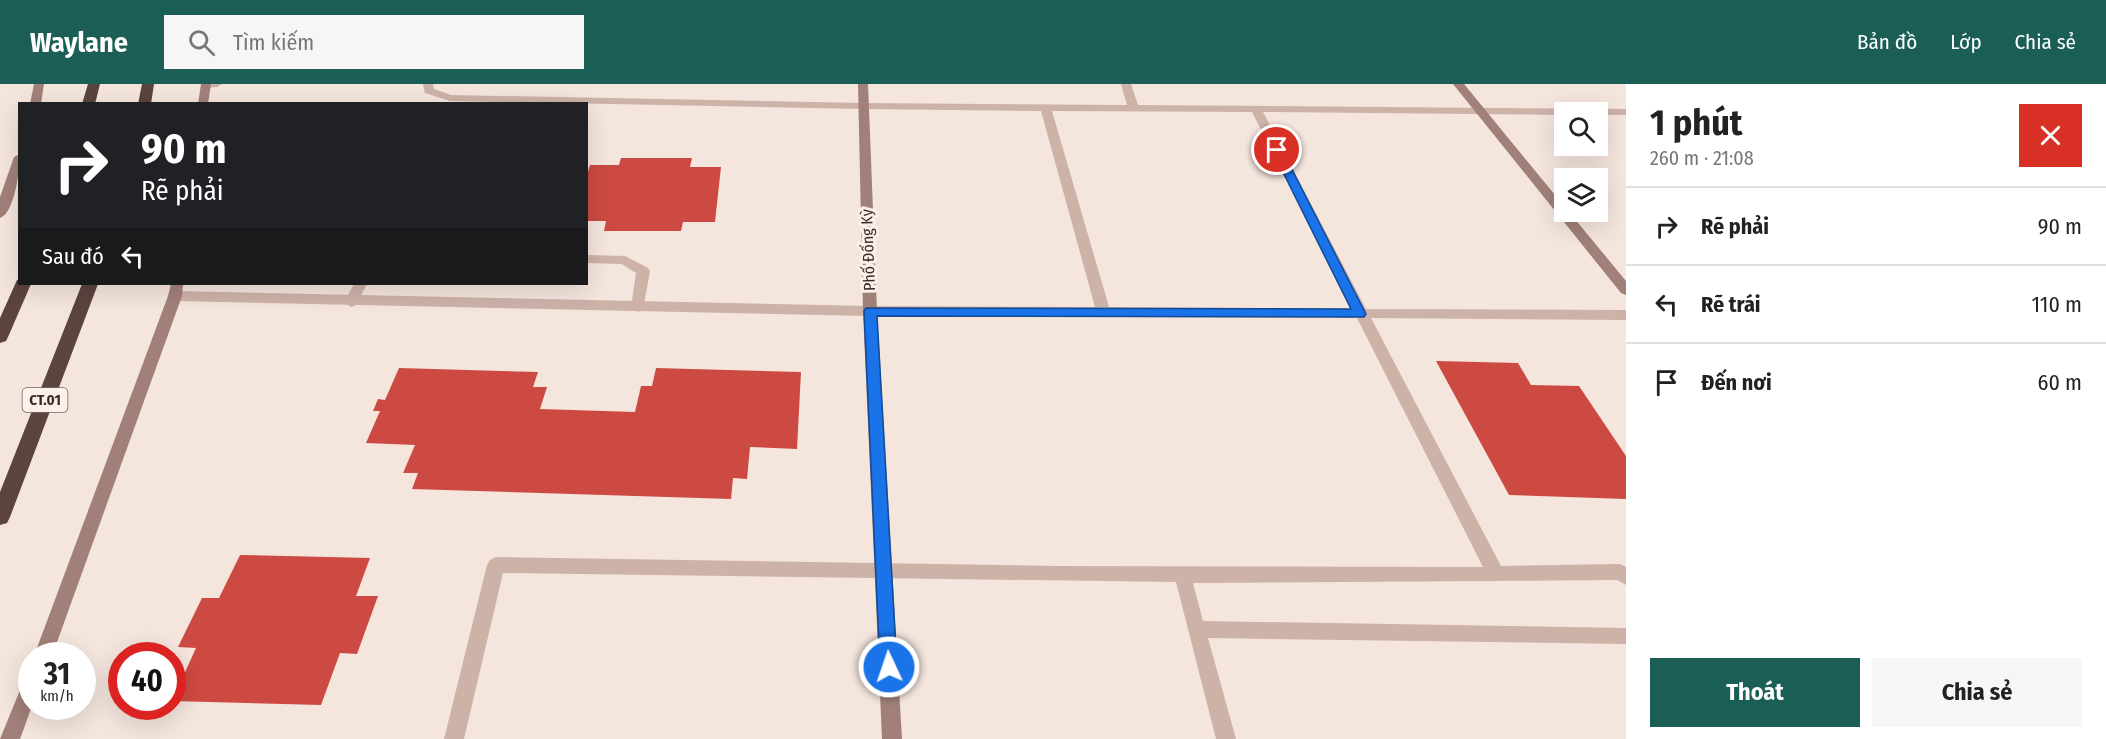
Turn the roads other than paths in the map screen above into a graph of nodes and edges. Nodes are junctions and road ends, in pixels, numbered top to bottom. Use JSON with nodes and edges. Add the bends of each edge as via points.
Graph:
{"nodes":[{"id":1,"x":39,"y":84,"type":"edge"},
{"id":2,"x":94,"y":84,"type":"edge"},
{"id":3,"x":148,"y":84,"type":"edge"},
{"id":4,"x":428,"y":84,"type":"edge"},
{"id":5,"x":863,"y":84,"type":"edge"},
{"id":6,"x":1126,"y":84,"type":"edge"},
{"id":7,"x":1458,"y":84,"type":"edge"},
{"id":8,"x":209,"y":85,"type":"edge"},
{"id":9,"x":35,"y":102,"type":"edge"},
{"id":10,"x":89,"y":102,"type":"edge"},
{"id":11,"x":144,"y":102,"type":"edge"},
{"id":12,"x":204,"y":102,"type":"edge"},
{"id":13,"x":863,"y":106,"type":"junction"},
{"id":14,"x":1046,"y":108,"type":"junction"},
{"id":15,"x":1133,"y":108,"type":"junction"},
{"id":16,"x":1256,"y":109,"type":"junction"},
{"id":17,"x":1480,"y":111,"type":"junction"},
{"id":18,"x":1626,"y":112,"type":"edge"},
{"id":19,"x":18,"y":163,"type":"edge"},
{"id":20,"x":0,"y":214,"type":"edge"},
{"id":21,"x":588,"y":259,"type":"edge"},
{"id":22,"x":23,"y":285,"type":"edge"},
{"id":23,"x":90,"y":285,"type":"edge"},
{"id":24,"x":360,"y":285,"type":"edge"},
{"id":25,"x":176,"y":290,"type":"edge"},
{"id":26,"x":1626,"y":290,"type":"edge"},
{"id":27,"x":351,"y":302,"type":"junction"},
{"id":28,"x":638,"y":307,"type":"junction"},
{"id":29,"x":870,"y":311,"type":"junction"},
{"id":30,"x":1103,"y":312,"type":"junction"},
{"id":31,"x":1360,"y":314,"type":"junction"},
{"id":32,"x":1626,"y":315,"type":"edge"},
{"id":33,"x":0,"y":337,"type":"edge"},
{"id":34,"x":0,"y":516,"type":"edge"},
{"id":35,"x":884,"y":572,"type":"junction"},
{"id":36,"x":1182,"y":574,"type":"junction"},
{"id":37,"x":1496,"y":574,"type":"junction"},
{"id":38,"x":1626,"y":577,"type":"edge"},
{"id":39,"x":1194,"y":629,"type":"junction"},
{"id":40,"x":1626,"y":636,"type":"edge"},
{"id":41,"x":48,"y":642,"type":"edge"},
{"id":42,"x":18,"y":717,"type":"edge"},
{"id":43,"x":9,"y":739,"type":"edge"},
{"id":44,"x":454,"y":739,"type":"edge"},
{"id":45,"x":892,"y":739,"type":"edge"},
{"id":46,"x":1226,"y":739,"type":"edge"}],
"edges":[{"from":1,"to":9,"type":"street"},
{"from":2,"to":10,"type":"highway"},
{"from":3,"to":11,"type":"highway"},
{"from":4,"to":13,"type":"street","via":[[429,91],[450,98]]},
{"from":5,"to":13,"type":"street","name":"Phố Đống Kỳ"},
{"from":6,"to":15,"type":"street"},
{"from":7,"to":17,"type":"street"},
{"from":8,"to":12,"type":"street"},
{"from":13,"to":14,"type":"street"},
{"from":13,"to":29,"type":"street","name":"Phố Đống Kỳ"},
{"from":14,"to":15,"type":"street"},
{"from":14,"to":30,"type":"street"},
{"from":15,"to":16,"type":"street"},
{"from":16,"to":17,"type":"street"},
{"from":16,"to":31,"type":"street"},
{"from":17,"to":18,"type":"street"},
{"from":17,"to":26,"type":"street"},
{"from":19,"to":20,"type":"street"},
{"from":21,"to":28,"type":"street","via":[[625,260],[643,271]]},
{"from":22,"to":33,"type":"highway"},
{"from":23,"to":34,"type":"highway","number":"CT.01"},
{"from":24,"to":27,"type":"street"},
{"from":25,"to":27,"type":"street"},
{"from":25,"to":41,"type":"street"},
{"from":27,"to":28,"type":"street"},
{"from":28,"to":29,"type":"street"},
{"from":29,"to":30,"type":"street"},
{"from":29,"to":35,"type":"street","name":"Phố Đống Kỳ"},
{"from":30,"to":31,"type":"street"},
{"from":31,"to":32,"type":"street"},
{"from":31,"to":37,"type":"street"},
{"from":35,"to":36,"type":"street"},
{"from":35,"to":44,"type":"street","via":[[496,565]]},
{"from":35,"to":45,"type":"street","name":"Phố Đống Kỳ"},
{"from":36,"to":37,"type":"street"},
{"from":36,"to":39,"type":"street"},
{"from":37,"to":38,"type":"street","via":[[1620,572]]},
{"from":39,"to":40,"type":"street"},
{"from":39,"to":46,"type":"street"},
{"from":42,"to":43,"type":"street"}]}
